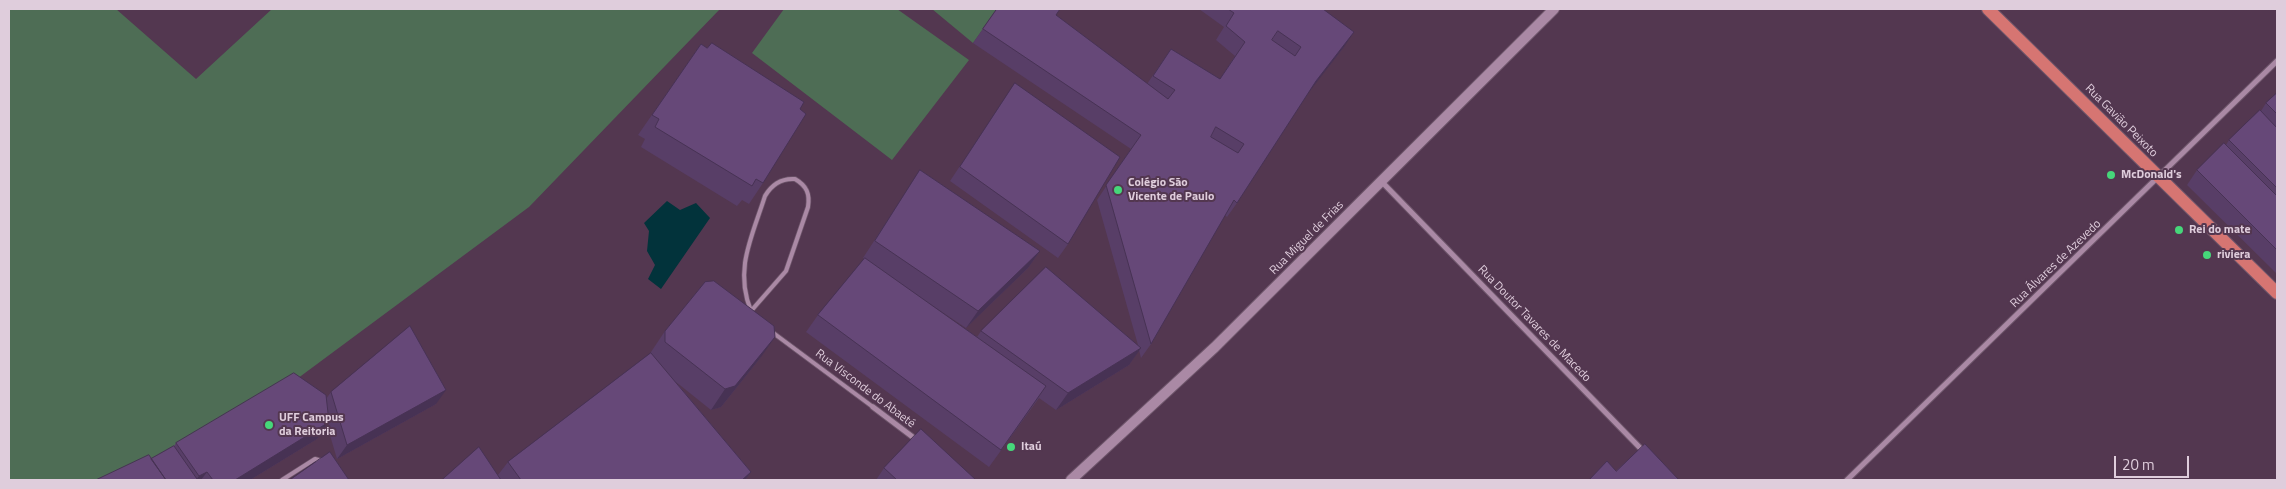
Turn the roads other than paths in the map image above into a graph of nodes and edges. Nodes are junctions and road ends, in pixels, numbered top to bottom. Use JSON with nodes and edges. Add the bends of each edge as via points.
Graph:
{"nodes":[{"id":1,"x":1554,"y":9,"type":"edge"},
{"id":2,"x":1988,"y":9,"type":"edge"},
{"id":3,"x":2277,"y":62,"type":"edge"},
{"id":4,"x":2159,"y":178,"type":"junction"},
{"id":5,"x":1382,"y":182,"type":"junction"},
{"id":6,"x":2277,"y":293,"type":"edge"},
{"id":7,"x":751,"y":311,"type":"junction"},
{"id":8,"x":757,"y":318,"type":"edge"},
{"id":9,"x":769,"y":330,"type":"edge"},
{"id":10,"x":873,"y":407,"type":"joint"},
{"id":11,"x":925,"y":446,"type":"edge"},
{"id":12,"x":1651,"y":459,"type":"edge"},
{"id":13,"x":326,"y":463,"type":"edge"},
{"id":14,"x":282,"y":480,"type":"edge"},
{"id":15,"x":1071,"y":480,"type":"edge"},
{"id":16,"x":1847,"y":480,"type":"edge"}],
"edges":[{"from":1,"to":5,"type":"main road","name":"Rua Miguel de Frias"},
{"from":2,"to":4,"type":"main road","name":"Rua Gavião Peixoto"},
{"from":3,"to":4,"type":"street","name":"Rua Álvares de Azevedo"},
{"from":4,"to":6,"type":"main road","name":"Rua Gavião Peixoto"},
{"from":4,"to":16,"type":"street","name":"Rua Álvares de Azevedo"},
{"from":5,"to":12,"type":"street","name":"Rua Doutor Tavares de Macedo"},
{"from":5,"to":15,"type":"main road","name":"Rua Miguel de Frias","via":[[1215,347]]},
{"from":7,"to":7,"type":"lane","via":[[786,271],[805,217],[809,198],[807,189],[795,179],[786,178],[778,182],[769,188],[765,196],[742,278]]},
{"from":7,"to":8,"type":"lane"},
{"from":9,"to":10,"type":"lane","name":"Rua Visconde do Abaeté"},
{"from":10,"to":11,"type":"street","name":"Rua Visconde do Abaeté"},
{"from":13,"to":14,"type":"lane","via":[[315,459]]}]}
